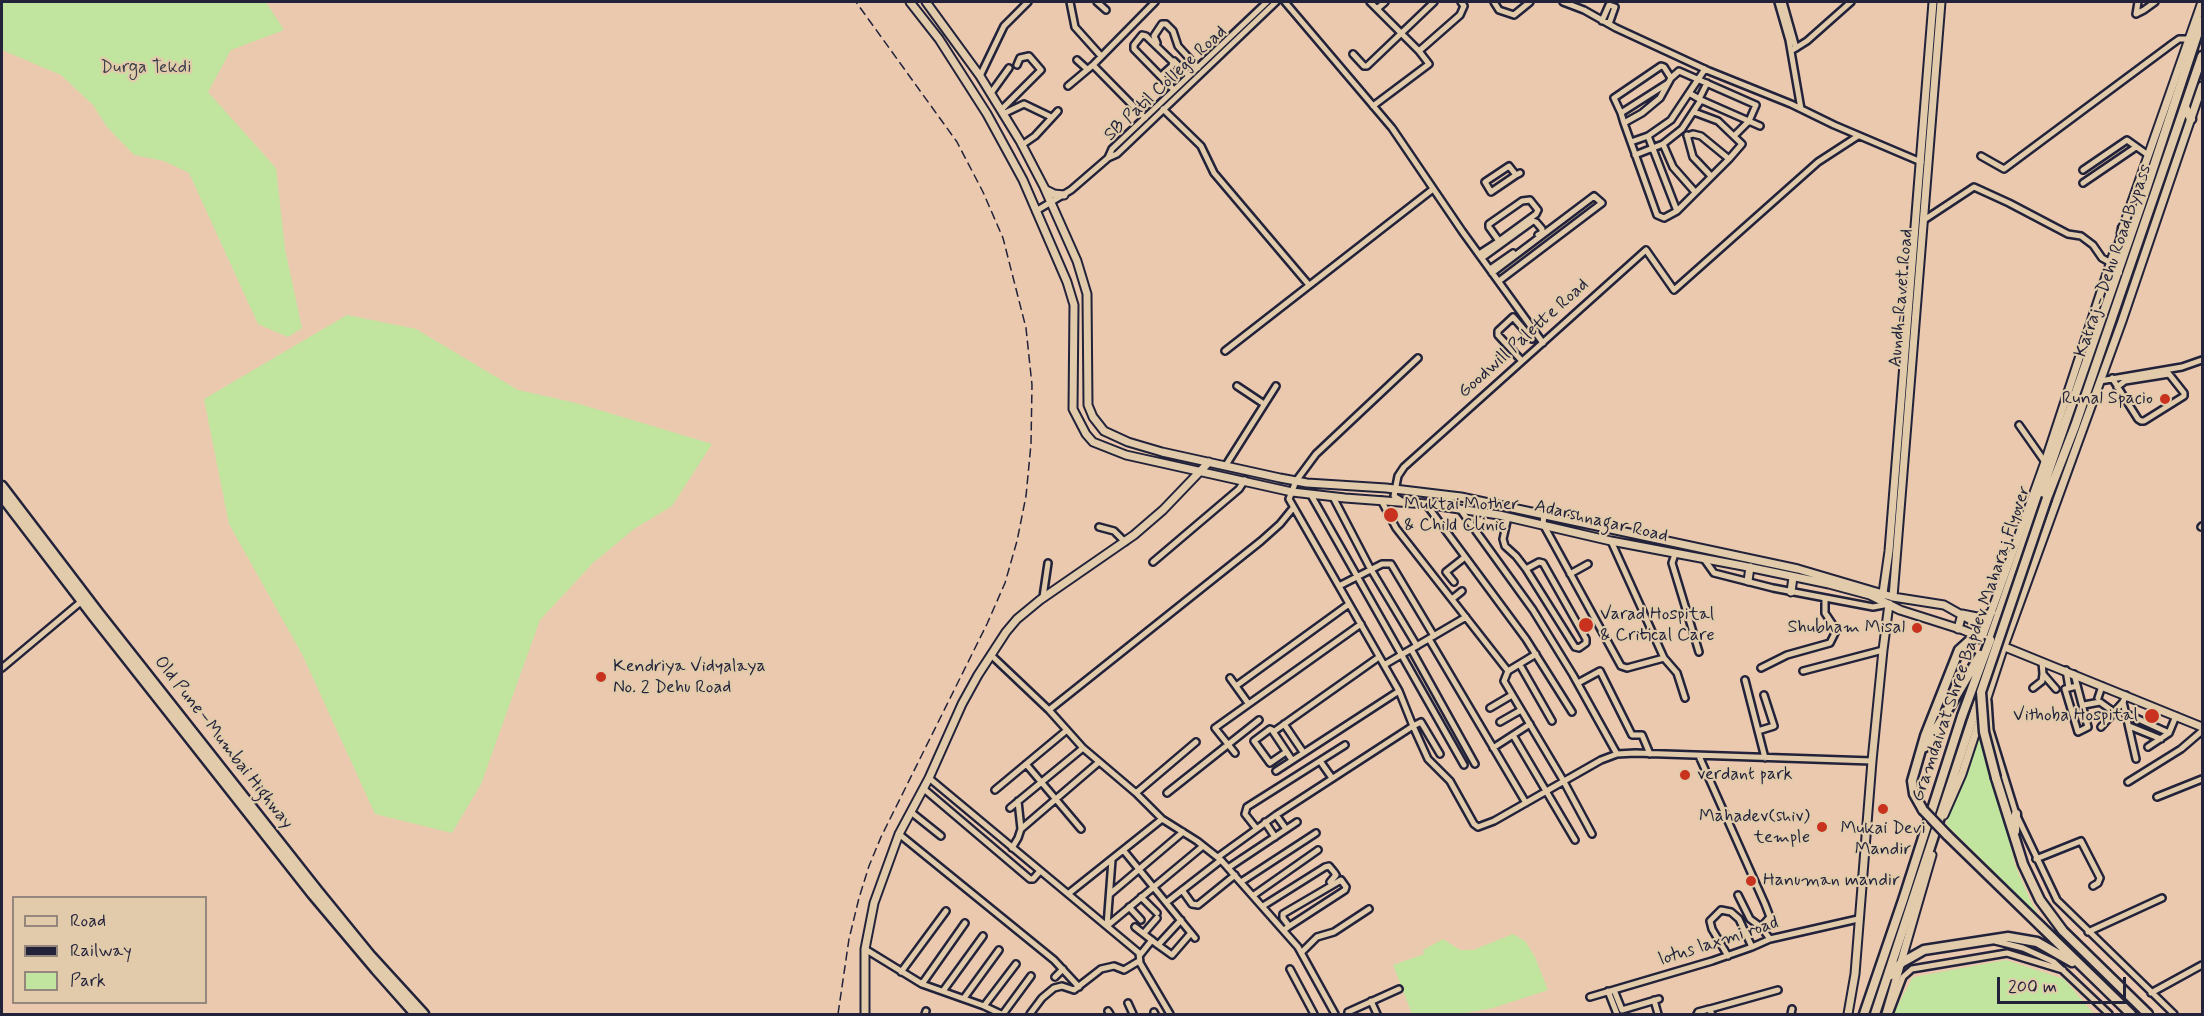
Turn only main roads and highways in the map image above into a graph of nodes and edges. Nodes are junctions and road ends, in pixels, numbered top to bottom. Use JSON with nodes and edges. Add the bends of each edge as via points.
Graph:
{"nodes":[{"id":1,"x":910,"y":2,"type":"edge"},
{"id":2,"x":926,"y":2,"type":"edge"},
{"id":3,"x":1933,"y":2,"type":"edge"},
{"id":4,"x":1941,"y":2,"type":"edge"},
{"id":5,"x":2202,"y":2,"type":"edge"},
{"id":6,"x":2202,"y":20,"type":"edge"},
{"id":7,"x":2202,"y":56,"type":"edge"},
{"id":8,"x":2202,"y":86,"type":"edge"},
{"id":9,"x":2186,"y":104,"type":"junction"},
{"id":10,"x":2191,"y":119,"type":"junction"},
{"id":11,"x":1046,"y":190,"type":"junction"},
{"id":12,"x":1064,"y":195,"type":"road end"},
{"id":13,"x":2122,"y":228,"type":"junction"},
{"id":14,"x":2118,"y":273,"type":"junction"},
{"id":15,"x":2075,"y":426,"type":"junction"},
{"id":16,"x":2076,"y":443,"type":"junction"},
{"id":17,"x":2052,"y":446,"type":"junction"},
{"id":18,"x":1209,"y":462,"type":"junction"},
{"id":19,"x":1200,"y":472,"type":"junction"},
{"id":20,"x":2,"y":486,"type":"edge"},
{"id":21,"x":2,"y":497,"type":"edge"},
{"id":22,"x":2044,"y":498,"type":"junction"},
{"id":23,"x":1750,"y":567,"type":"junction"},
{"id":24,"x":1793,"y":577,"type":"junction"},
{"id":25,"x":1748,"y":581,"type":"road end"},
{"id":26,"x":1791,"y":592,"type":"road end"},
{"id":27,"x":1883,"y":593,"type":"junction"},
{"id":28,"x":1893,"y":597,"type":"junction"},
{"id":29,"x":84,"y":599,"type":"junction"},
{"id":30,"x":1889,"y":604,"type":"junction"},
{"id":31,"x":1992,"y":612,"type":"junction"},
{"id":32,"x":1962,"y":614,"type":"junction"},
{"id":33,"x":1958,"y":629,"type":"junction"},
{"id":34,"x":1984,"y":638,"type":"junction"},
{"id":35,"x":2004,"y":646,"type":"junction"},
{"id":36,"x":1984,"y":694,"type":"junction"},
{"id":37,"x":2202,"y":729,"type":"edge"},
{"id":38,"x":1916,"y":764,"type":"junction"},
{"id":39,"x":2016,"y":814,"type":"road end"},
{"id":40,"x":1939,"y":823,"type":"junction"},
{"id":41,"x":2014,"y":837,"type":"junction"},
{"id":42,"x":1901,"y":963,"type":"junction"},
{"id":43,"x":2089,"y":974,"type":"junction"},
{"id":44,"x":1885,"y":984,"type":"junction"},
{"id":45,"x":416,"y":1014,"type":"edge"},
{"id":46,"x":424,"y":1014,"type":"edge"},
{"id":47,"x":865,"y":1014,"type":"edge"},
{"id":48,"x":1848,"y":1014,"type":"edge"},
{"id":49,"x":1864,"y":1014,"type":"edge"},
{"id":50,"x":1875,"y":1014,"type":"edge"},
{"id":51,"x":1887,"y":1014,"type":"edge"},
{"id":52,"x":2131,"y":1014,"type":"edge"},
{"id":53,"x":2148,"y":1014,"type":"edge"}],
"edges":[{"from":1,"to":19,"type":"main road","name":"Adarshnagar Road","via":[[987,114],[1023,180],[1072,293],[1073,409],[1086,434],[1093,442],[1126,455]]},
{"from":2,"to":11,"type":"main road","name":"Adarshnagar Road","via":[[991,93]]},
{"from":3,"to":27,"type":"main road","name":"Aundh-Ravet Road"},
{"from":4,"to":28,"type":"main road","name":"Aundh-Ravet Road"},
{"from":5,"to":13,"type":"main road"},
{"from":6,"to":14,"type":"highway"},
{"from":7,"to":9,"type":"highway","name":"Katraj - Dehu Road Bypass"},
{"from":8,"to":10,"type":"main road"},
{"from":9,"to":10,"type":"highway"},
{"from":9,"to":15,"type":"highway","name":"Katraj - Dehu Road Bypass"},
{"from":10,"to":16,"type":"main road"},
{"from":11,"to":12,"type":"main road"},
{"from":11,"to":18,"type":"main road","name":"Adarshnagar Road","via":[[1088,294],[1087,393],[1088,405],[1099,427],[1128,442]]},
{"from":13,"to":14,"type":"highway","via":[[2115,258]]},
{"from":13,"to":17,"type":"main road"},
{"from":14,"to":17,"type":"highway","name":"Katraj - Dehu Road Bypass","via":[[2061,433]]},
{"from":15,"to":16,"type":"highway"},
{"from":15,"to":22,"type":"highway","name":"Gramdaivat Shree Bapdev Maharaj Flyover"},
{"from":16,"to":35,"type":"main road"},
{"from":17,"to":22,"type":"highway","name":"Gramdaivat Shree Bapdev Maharaj Flyover"},
{"from":17,"to":31,"type":"main road"},
{"from":18,"to":19,"type":"main road"},
{"from":18,"to":27,"type":"main road","name":"Adarshnagar Road","via":[[1296,481],[1461,497],[1798,569]]},
{"from":19,"to":23,"type":"main road","name":"Adarshnagar Road","via":[[1311,495],[1426,504],[1508,517],[1611,542]]},
{"from":19,"to":47,"type":"main road","via":[[1125,542],[1043,597],[1006,632],[991,655],[962,704],[924,789],[898,834],[874,903],[865,949]]},
{"from":20,"to":29,"type":"highway","name":"Old Pune–Mumbai Highway"},
{"from":21,"to":29,"type":"highway","name":"Old Pune–Mumbai Highway"},
{"from":22,"to":34,"type":"highway","name":"Gramdaivat Shree Bapdev Maharaj Flyover"},
{"from":22,"to":36,"type":"highway","name":"Gramdaivat Shree Bapdev Maharaj Flyover","bridge":true},
{"from":23,"to":24,"type":"main road","name":"Adarshnagar Road"},
{"from":23,"to":25,"type":"main road"},
{"from":24,"to":26,"type":"main road"},
{"from":24,"to":30,"type":"main road","name":"Adarshnagar Road","via":[[1869,595]]},
{"from":27,"to":28,"type":"main road","name":"Adarshnagar Road"},
{"from":28,"to":32,"type":"main road","name":"Adarshnagar Road","via":[[1944,605]]},
{"from":29,"to":45,"type":"highway","name":"Old Pune–Mumbai Highway","via":[[342,931]]},
{"from":29,"to":46,"type":"highway","name":"Old Pune–Mumbai Highway","via":[[371,956]]},
{"from":30,"to":33,"type":"main road","name":"Adarshnagar Road"},
{"from":30,"to":48,"type":"main road"},
{"from":31,"to":32,"type":"main road"},
{"from":31,"to":34,"type":"main road"},
{"from":32,"to":33,"type":"main road"},
{"from":32,"to":34,"type":"main road","via":[[1976,623]]},
{"from":33,"to":34,"type":"main road","name":"Adarshnagar Road"},
{"from":34,"to":35,"type":"main road","name":"Adarshnagar Road"},
{"from":34,"to":38,"type":"highway","bridge":true},
{"from":34,"to":38,"type":"highway","via":[[1969,640],[1956,657]]},
{"from":34,"to":49,"type":"highway","name":"Gramdaivat Shree Bapdev Maharaj Flyover","bridge":true,"via":[[1962,717]]},
{"from":35,"to":36,"type":"main road"},
{"from":35,"to":37,"type":"main road","name":"Adarshnagar Road"},
{"from":36,"to":40,"type":"highway","name":"Gramdaivat Shree Bapdev Maharaj Flyover","via":[[1971,719]]},
{"from":36,"to":40,"type":"main road","via":[[1962,774]]},
{"from":36,"to":41,"type":"highway","bridge":true,"via":[[1984,732]]},
{"from":38,"to":43,"type":"highway","bridge":true,"via":[[1912,786],[1923,810]]},
{"from":39,"to":41,"type":"highway"},
{"from":40,"to":42,"type":"main road"},
{"from":40,"to":44,"type":"highway"},
{"from":41,"to":53,"type":"highway","via":[[2027,874],[2048,913]]},
{"from":42,"to":43,"type":"highway","via":[[1935,947],[2008,937],[2037,942]]},
{"from":42,"to":44,"type":"highway"},
{"from":42,"to":51,"type":"main road"},
{"from":43,"to":52,"type":"highway"},
{"from":44,"to":50,"type":"highway"}]}
